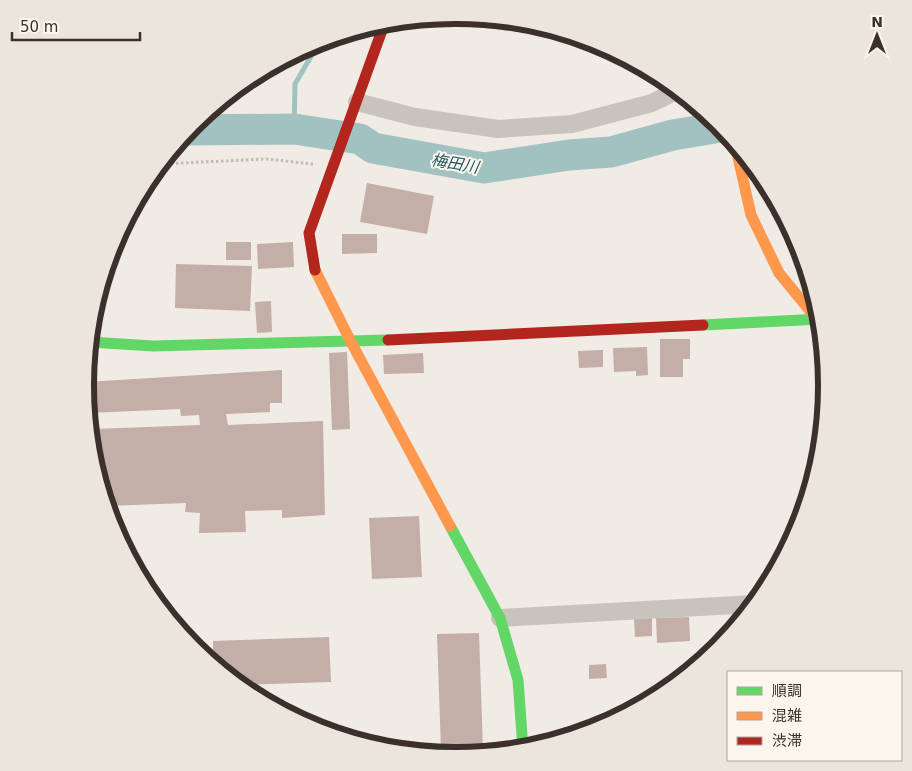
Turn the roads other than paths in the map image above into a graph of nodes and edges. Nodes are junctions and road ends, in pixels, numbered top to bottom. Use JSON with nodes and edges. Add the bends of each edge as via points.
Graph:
{"nodes":[{"id":1,"x":382,"y":32,"type":"edge"},
{"id":2,"x":670,"y":94,"type":"edge"},
{"id":3,"x":355,"y":106,"type":"junction"},
{"id":4,"x":738,"y":159,"type":"edge"},
{"id":5,"x":810,"y":309,"type":"edge"},
{"id":6,"x":812,"y":321,"type":"edge"},
{"id":7,"x":97,"y":342,"type":"edge"},
{"id":8,"x":351,"y":342,"type":"junction"},
{"id":9,"x":744,"y":605,"type":"edge"},
{"id":10,"x":500,"y":618,"type":"junction"},
{"id":11,"x":522,"y":741,"type":"edge"}],
"edges":[{"from":1,"to":3,"type":"street"},
{"from":2,"to":3,"type":"street","via":[[652,103],[572,124],[498,129]]},
{"from":3,"to":8,"type":"street","via":[[309,233],[314,268]]},
{"from":4,"to":5,"type":"street","via":[[751,214],[779,272]]},
{"from":6,"to":8,"type":"street"},
{"from":7,"to":8,"type":"street","via":[[154,346]]},
{"from":8,"to":10,"type":"street"},
{"from":9,"to":10,"type":"street"},
{"from":10,"to":11,"type":"street","via":[[518,680]]}]}
